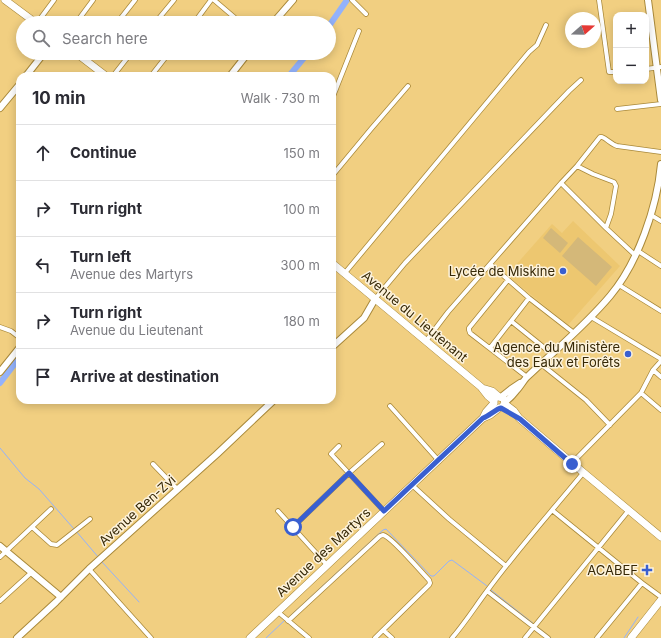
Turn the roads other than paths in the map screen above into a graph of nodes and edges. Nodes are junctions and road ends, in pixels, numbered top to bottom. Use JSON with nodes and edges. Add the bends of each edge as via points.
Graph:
{"nodes":[{"id":1,"x":5,"y":0,"type":"edge"},
{"id":2,"x":54,"y":0,"type":"edge"},
{"id":3,"x":93,"y":0,"type":"edge"},
{"id":4,"x":135,"y":0,"type":"edge"},
{"id":5,"x":174,"y":0,"type":"edge"},
{"id":6,"x":211,"y":0,"type":"edge"},
{"id":7,"x":214,"y":0,"type":"edge"},
{"id":8,"x":293,"y":0,"type":"edge"},
{"id":9,"x":352,"y":0,"type":"edge"},
{"id":10,"x":599,"y":0,"type":"edge"},
{"id":11,"x":648,"y":0,"type":"edge"},
{"id":12,"x":13,"y":2,"type":"edge"},
{"id":13,"x":366,"y":14,"type":"dead end"},
{"id":14,"x":28,"y":16,"type":"edge"},
{"id":15,"x":41,"y":16,"type":"edge"},
{"id":16,"x":81,"y":16,"type":"edge"},
{"id":17,"x":122,"y":16,"type":"edge"},
{"id":18,"x":161,"y":16,"type":"edge"},
{"id":19,"x":199,"y":16,"type":"edge"},
{"id":20,"x":233,"y":16,"type":"edge"},
{"id":21,"x":279,"y":16,"type":"edge"},
{"id":22,"x":546,"y":25,"type":"dead end"},
{"id":23,"x":359,"y":32,"type":"dead end"},
{"id":24,"x":39,"y":60,"type":"edge"},
{"id":25,"x":126,"y":60,"type":"edge"},
{"id":26,"x":164,"y":60,"type":"edge"},
{"id":27,"x":243,"y":60,"type":"edge"},
{"id":28,"x":86,"y":61,"type":"edge"},
{"id":29,"x":659,"y":68,"type":"edge"},
{"id":30,"x":649,"y":69,"type":"edge"},
{"id":31,"x":29,"y":72,"type":"edge"},
{"id":32,"x":101,"y":72,"type":"edge"},
{"id":33,"x":116,"y":72,"type":"edge"},
{"id":34,"x":154,"y":72,"type":"edge"},
{"id":35,"x":233,"y":72,"type":"edge"},
{"id":36,"x":613,"y":72,"type":"edge"},
{"id":37,"x":581,"y":80,"type":"dead end"},
{"id":38,"x":408,"y":86,"type":"dead end"},
{"id":39,"x":16,"y":89,"type":"edge"},
{"id":40,"x":336,"y":89,"type":"edge"},
{"id":41,"x":661,"y":100,"type":"edge"},
{"id":42,"x":661,"y":104,"type":"edge"},
{"id":43,"x":0,"y":108,"type":"edge"},
{"id":44,"x":617,"y":109,"type":"dead end"},
{"id":45,"x":661,"y":152,"type":"edge"},
{"id":46,"x":661,"y":164,"type":"edge"},
{"id":47,"x":577,"y":166,"type":"junction"},
{"id":48,"x":336,"y":171,"type":"edge"},
{"id":49,"x":660,"y":180,"type":"edge"},
{"id":50,"x":561,"y":183,"type":"junction"},
{"id":51,"x":651,"y":215,"type":"junction"},
{"id":52,"x":661,"y":221,"type":"edge"},
{"id":53,"x":606,"y":228,"type":"junction"},
{"id":54,"x":637,"y":253,"type":"junction"},
{"id":55,"x":490,"y":264,"type":"junction"},
{"id":56,"x":661,"y":266,"type":"edge"},
{"id":57,"x":336,"y":267,"type":"edge"},
{"id":58,"x":344,"y":274,"type":"junction"},
{"id":59,"x":508,"y":280,"type":"junction"},
{"id":60,"x":619,"y":285,"type":"junction"},
{"id":61,"x":375,"y":298,"type":"junction"},
{"id":62,"x":529,"y":298,"type":"junction"},
{"id":63,"x":661,"y":311,"type":"edge"},
{"id":64,"x":591,"y":317,"type":"junction"},
{"id":65,"x":511,"y":321,"type":"junction"},
{"id":66,"x":0,"y":327,"type":"edge"},
{"id":67,"x":574,"y":333,"type":"junction"},
{"id":68,"x":16,"y":335,"type":"edge"},
{"id":69,"x":426,"y":341,"type":"junction"},
{"id":70,"x":336,"y":343,"type":"edge"},
{"id":71,"x":490,"y":348,"type":"junction"},
{"id":72,"x":16,"y":352,"type":"edge"},
{"id":73,"x":552,"y":354,"type":"junction"},
{"id":74,"x":661,"y":360,"type":"edge"},
{"id":75,"x":541,"y":364,"type":"junction"},
{"id":76,"x":654,"y":370,"type":"junction"},
{"id":77,"x":0,"y":372,"type":"edge"},
{"id":78,"x":661,"y":377,"type":"edge"},
{"id":79,"x":525,"y":379,"type":"junction"},
{"id":80,"x":641,"y":393,"type":"junction"},
{"id":81,"x":500,"y":403,"type":"junction"},
{"id":82,"x":270,"y":404,"type":"edge"},
{"id":83,"x":390,"y":406,"type":"dead end"},
{"id":84,"x":661,"y":410,"type":"edge"},
{"id":85,"x":610,"y":425,"type":"junction"},
{"id":86,"x":382,"y":444,"type":"dead end"},
{"id":87,"x":339,"y":446,"type":"dead end"},
{"id":88,"x":439,"y":460,"type":"junction"},
{"id":89,"x":153,"y":464,"type":"dead end"},
{"id":90,"x":572,"y":464,"type":"junction"},
{"id":91,"x":584,"y":472,"type":"junction"},
{"id":92,"x":349,"y":473,"type":"junction"},
{"id":93,"x":412,"y":485,"type":"junction"},
{"id":94,"x":177,"y":489,"type":"junction"},
{"id":95,"x":52,"y":509,"type":"dead end"},
{"id":96,"x":552,"y":510,"type":"junction"},
{"id":97,"x":629,"y":510,"type":"junction"},
{"id":98,"x":278,"y":511,"type":"dead end"},
{"id":99,"x":384,"y":511,"type":"junction"},
{"id":100,"x":90,"y":519,"type":"dead end"},
{"id":101,"x":32,"y":527,"type":"junction"},
{"id":102,"x":293,"y":527,"type":"junction"},
{"id":103,"x":661,"y":537,"type":"edge"},
{"id":104,"x":0,"y":546,"type":"edge"},
{"id":105,"x":598,"y":547,"type":"junction"},
{"id":106,"x":6,"y":551,"type":"junction"},
{"id":107,"x":0,"y":557,"type":"edge"},
{"id":108,"x":327,"y":565,"type":"junction"},
{"id":109,"x":506,"y":566,"type":"junction"},
{"id":110,"x":89,"y":569,"type":"junction"},
{"id":111,"x":32,"y":572,"type":"junction"},
{"id":112,"x":642,"y":583,"type":"junction"},
{"id":113,"x":486,"y":591,"type":"junction"},
{"id":114,"x":61,"y":597,"type":"junction"},
{"id":115,"x":661,"y":598,"type":"edge"},
{"id":116,"x":0,"y":601,"type":"edge"},
{"id":117,"x":661,"y":608,"type":"edge"},
{"id":118,"x":278,"y":612,"type":"junction"},
{"id":119,"x":288,"y":621,"type":"junction"},
{"id":120,"x":534,"y":627,"type":"junction"},
{"id":121,"x":383,"y":630,"type":"junction"},
{"id":122,"x":17,"y":638,"type":"edge"},
{"id":123,"x":151,"y":638,"type":"edge"},
{"id":124,"x":250,"y":638,"type":"edge"},
{"id":125,"x":309,"y":638,"type":"edge"},
{"id":126,"x":375,"y":638,"type":"edge"},
{"id":127,"x":392,"y":638,"type":"edge"},
{"id":128,"x":452,"y":638,"type":"edge"},
{"id":129,"x":525,"y":638,"type":"edge"},
{"id":130,"x":548,"y":638,"type":"edge"},
{"id":131,"x":597,"y":638,"type":"edge"},
{"id":132,"x":631,"y":638,"type":"edge"},
{"id":133,"x":636,"y":638,"type":"edge"}],
"edges":[{"from":1,"to":12,"type":"main road"},
{"from":2,"to":15,"type":"street"},
{"from":3,"to":16,"type":"street"},
{"from":4,"to":17,"type":"street"},
{"from":5,"to":18,"type":"street"},
{"from":6,"to":19,"type":"street"},
{"from":7,"to":20,"type":"street"},
{"from":8,"to":21,"type":"street"},
{"from":9,"to":13,"type":"street"},
{"from":10,"to":36,"type":"street","via":[[609,72]]},
{"from":11,"to":29,"type":"street"},
{"from":12,"to":14,"type":"main road"},
{"from":22,"to":58,"type":"street","via":[[537,45]]},
{"from":23,"to":40,"type":"street"},
{"from":24,"to":31,"type":"street"},
{"from":25,"to":33,"type":"street"},
{"from":26,"to":34,"type":"street"},
{"from":27,"to":35,"type":"street"},
{"from":28,"to":32,"type":"main road"},
{"from":29,"to":30,"type":"street"},
{"from":29,"to":41,"type":"street"},
{"from":37,"to":61,"type":"street","via":[[405,263]]},
{"from":38,"to":48,"type":"street"},
{"from":39,"to":43,"type":"street"},
{"from":42,"to":44,"type":"street"},
{"from":45,"to":47,"type":"street","via":[[617,146],[600,137]]},
{"from":46,"to":49,"type":"street","name":"Avenue des Martyrs"},
{"from":47,"to":50,"type":"street"},
{"from":47,"to":53,"type":"street","via":[[614,182],[616,186]]},
{"from":49,"to":51,"type":"street","name":"Avenue des Martyrs"},
{"from":50,"to":53,"type":"street"},
{"from":50,"to":55,"type":"street"},
{"from":51,"to":52,"type":"street"},
{"from":51,"to":54,"type":"street","name":"Avenue des Martyrs"},
{"from":53,"to":54,"type":"street"},
{"from":54,"to":56,"type":"street"},
{"from":54,"to":60,"type":"street","name":"Avenue des Martyrs"},
{"from":55,"to":59,"type":"street"},
{"from":55,"to":69,"type":"street"},
{"from":57,"to":58,"type":"main road","name":"Avenue du Lieutenant"},
{"from":58,"to":61,"type":"main road","name":"Avenue du Lieutenant"},
{"from":59,"to":62,"type":"street"},
{"from":59,"to":71,"type":"street","via":[[468,330]]},
{"from":60,"to":63,"type":"street"},
{"from":60,"to":64,"type":"street","name":"Avenue des Martyrs"},
{"from":61,"to":69,"type":"main road","name":"Avenue du Lieutenant"},
{"from":61,"to":70,"type":"street","via":[[364,318]]},
{"from":62,"to":65,"type":"street"},
{"from":62,"to":67,"type":"street"},
{"from":64,"to":67,"type":"street","name":"Avenue des Martyrs"},
{"from":64,"to":74,"type":"street"},
{"from":65,"to":71,"type":"street"},
{"from":65,"to":73,"type":"street"},
{"from":66,"to":68,"type":"street"},
{"from":67,"to":73,"type":"street","name":"Avenue des Martyrs"},
{"from":69,"to":81,"type":"main road","name":"Avenue du Lieutenant","via":[[482,388],[492,391]]},
{"from":71,"to":79,"type":"street"},
{"from":72,"to":77,"type":"street"},
{"from":73,"to":75,"type":"street","name":"Avenue des Martyrs"},
{"from":74,"to":76,"type":"street"},
{"from":75,"to":79,"type":"street","name":"Avenue des Martyrs"},
{"from":75,"to":85,"type":"street","via":[[586,400]]},
{"from":76,"to":78,"type":"street"},
{"from":76,"to":80,"type":"street"},
{"from":79,"to":81,"type":"street","name":"Avenue des Martyrs","via":[[515,392]]},
{"from":80,"to":84,"type":"street"},
{"from":80,"to":85,"type":"street"},
{"from":81,"to":88,"type":"main road","name":"Avenue des Martyrs","via":[[486,412],[483,418]]},
{"from":81,"to":90,"type":"main road","name":"Avenue du Lieutenant","via":[[514,411]]},
{"from":82,"to":94,"type":"street","name":"Avenue Ben-Zvi"},
{"from":83,"to":88,"type":"street"},
{"from":85,"to":90,"type":"street"},
{"from":86,"to":92,"type":"street"},
{"from":87,"to":92,"type":"street","via":[[331,454]]},
{"from":88,"to":93,"type":"main road","name":"Avenue des Martyrs"},
{"from":89,"to":94,"type":"street"},
{"from":90,"to":91,"type":"main road","name":"Avenue du Lieutenant"},
{"from":91,"to":96,"type":"street"},
{"from":91,"to":97,"type":"main road","name":"Avenue du Lieutenant"},
{"from":92,"to":99,"type":"street"},
{"from":92,"to":102,"type":"street"},
{"from":93,"to":99,"type":"main road","name":"Avenue des Martyrs"},
{"from":93,"to":109,"type":"street"},
{"from":94,"to":110,"type":"street","name":"Avenue Ben-Zvi"},
{"from":95,"to":101,"type":"street"},
{"from":96,"to":105,"type":"street"},
{"from":96,"to":109,"type":"street"},
{"from":97,"to":103,"type":"main road","name":"Avenue du Lieutenant"},
{"from":97,"to":105,"type":"street"},
{"from":98,"to":102,"type":"street"},
{"from":99,"to":108,"type":"main road","name":"Avenue des Martyrs"},
{"from":100,"to":101,"type":"street","via":[[57,544],[51,544]]},
{"from":101,"to":106,"type":"street"},
{"from":102,"to":108,"type":"street"},
{"from":104,"to":106,"type":"street"},
{"from":105,"to":112,"type":"street"},
{"from":105,"to":120,"type":"street"},
{"from":106,"to":107,"type":"street"},
{"from":106,"to":111,"type":"street"},
{"from":108,"to":118,"type":"main road","name":"Avenue des Martyrs"},
{"from":109,"to":113,"type":"street"},
{"from":110,"to":114,"type":"street","name":"Avenue Ben-Zvi"},
{"from":110,"to":123,"type":"street"},
{"from":111,"to":114,"type":"street"},
{"from":111,"to":116,"type":"street"},
{"from":112,"to":115,"type":"street"},
{"from":112,"to":131,"type":"street"},
{"from":113,"to":120,"type":"street"},
{"from":113,"to":128,"type":"street"},
{"from":114,"to":122,"type":"street","name":"Avenue Ben-Zvi"},
{"from":115,"to":132,"type":"main road"},
{"from":117,"to":133,"type":"main road"},
{"from":118,"to":119,"type":"street"},
{"from":118,"to":124,"type":"main road","name":"Avenue des Martyrs"},
{"from":119,"to":121,"type":"street","via":[[383,535],[404,553],[430,583]]},
{"from":119,"to":125,"type":"street"},
{"from":120,"to":129,"type":"street"},
{"from":120,"to":130,"type":"street"},
{"from":121,"to":126,"type":"street"},
{"from":121,"to":127,"type":"street"}]}
